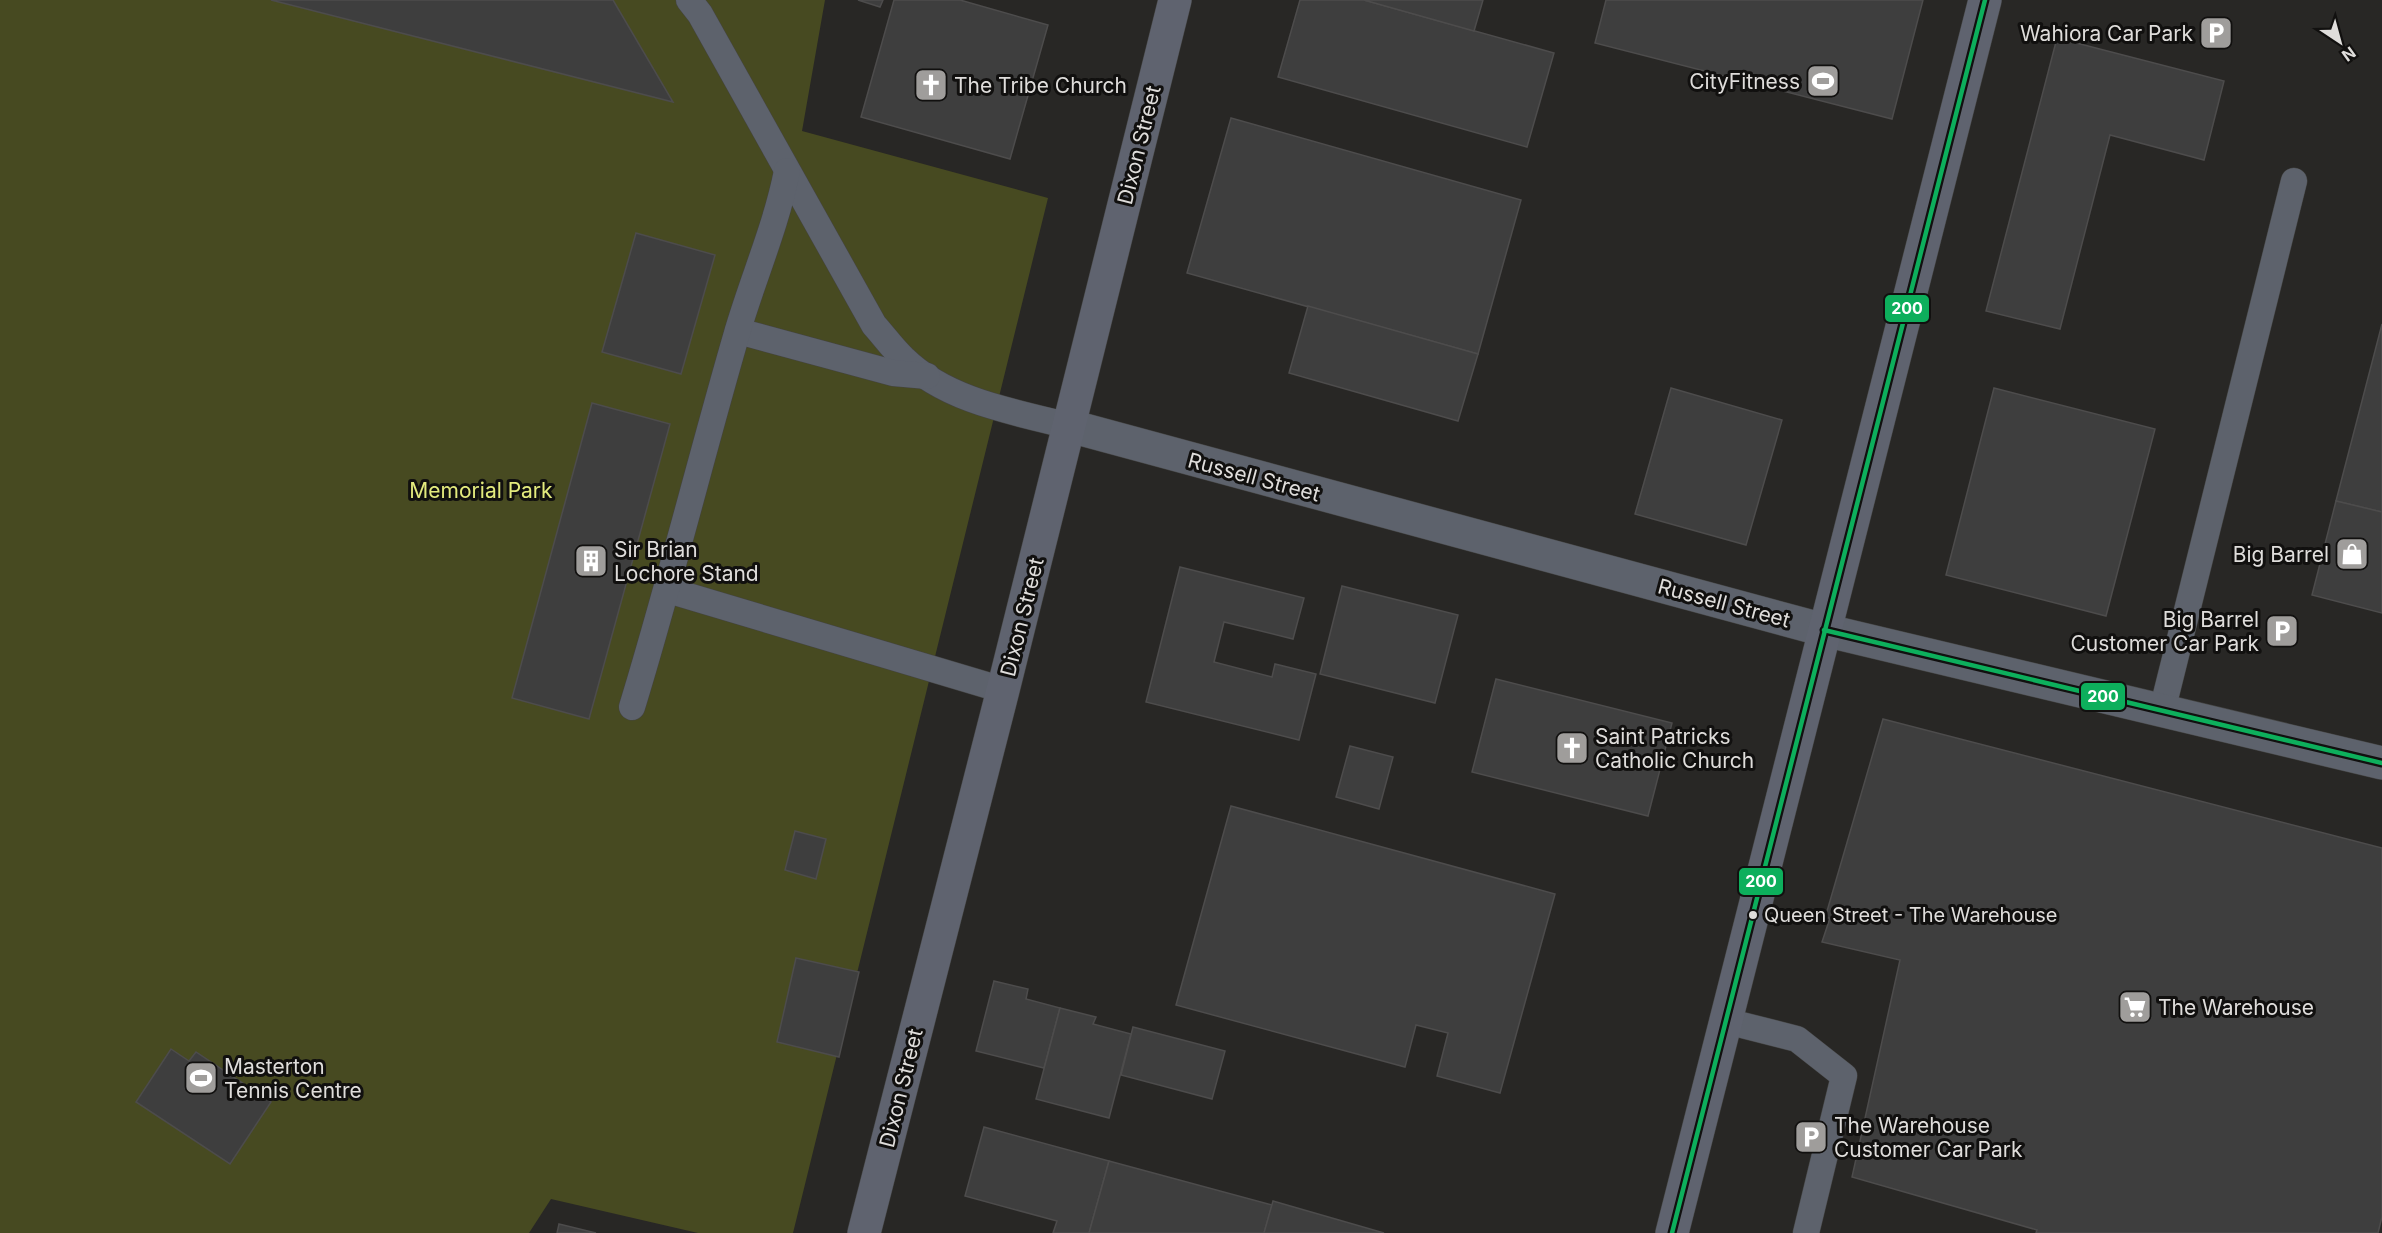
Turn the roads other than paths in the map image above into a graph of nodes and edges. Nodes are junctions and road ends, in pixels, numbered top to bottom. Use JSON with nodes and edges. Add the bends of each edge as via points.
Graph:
{"nodes":[{"id":1,"x":689,"y":0,"type":"edge"},
{"id":2,"x":1175,"y":0,"type":"edge"},
{"id":3,"x":1985,"y":0,"type":"edge"},
{"id":4,"x":787,"y":171,"type":"junction"},
{"id":5,"x":2294,"y":181,"type":"dead end"},
{"id":6,"x":738,"y":331,"type":"junction"},
{"id":7,"x":928,"y":376,"type":"junction"},
{"id":8,"x":1070,"y":426,"type":"junction"},
{"id":9,"x":668,"y":590,"type":"junction"},
{"id":10,"x":1824,"y":630,"type":"junction"},
{"id":11,"x":1003,"y":690,"type":"junction"},
{"id":12,"x":632,"y":707,"type":"dead end"},
{"id":13,"x":2162,"y":711,"type":"junction"},
{"id":14,"x":2382,"y":763,"type":"edge"},
{"id":15,"x":1726,"y":1021,"type":"junction"},
{"id":16,"x":864,"y":1233,"type":"edge"},
{"id":17,"x":1672,"y":1233,"type":"edge"},
{"id":18,"x":1806,"y":1233,"type":"edge"}],
"edges":[{"from":1,"to":4,"type":"lane"},
{"from":2,"to":8,"type":"main road","name":"Dixon Street"},
{"from":3,"to":10,"type":"main road"},
{"from":4,"to":6,"type":"lane","via":[[780,208]]},
{"from":4,"to":7,"type":"lane","via":[[874,325],[905,361]]},
{"from":5,"to":13,"type":"lane"},
{"from":6,"to":7,"type":"lane","via":[[893,373]]},
{"from":6,"to":9,"type":"lane"},
{"from":7,"to":8,"type":"lane","via":[[949,389],[996,407]]},
{"from":8,"to":10,"type":"street","name":"Russell Street"},
{"from":8,"to":11,"type":"main road","name":"Dixon Street"},
{"from":9,"to":11,"type":"lane"},
{"from":9,"to":12,"type":"lane"},
{"from":10,"to":13,"type":"street","name":"Russell Street"},
{"from":10,"to":15,"type":"main road"},
{"from":11,"to":16,"type":"main road","name":"Dixon Street"},
{"from":13,"to":14,"type":"street","name":"Russell Street"},
{"from":15,"to":17,"type":"main road"},
{"from":15,"to":18,"type":"lane","via":[[1797,1039],[1844,1076]]}]}
